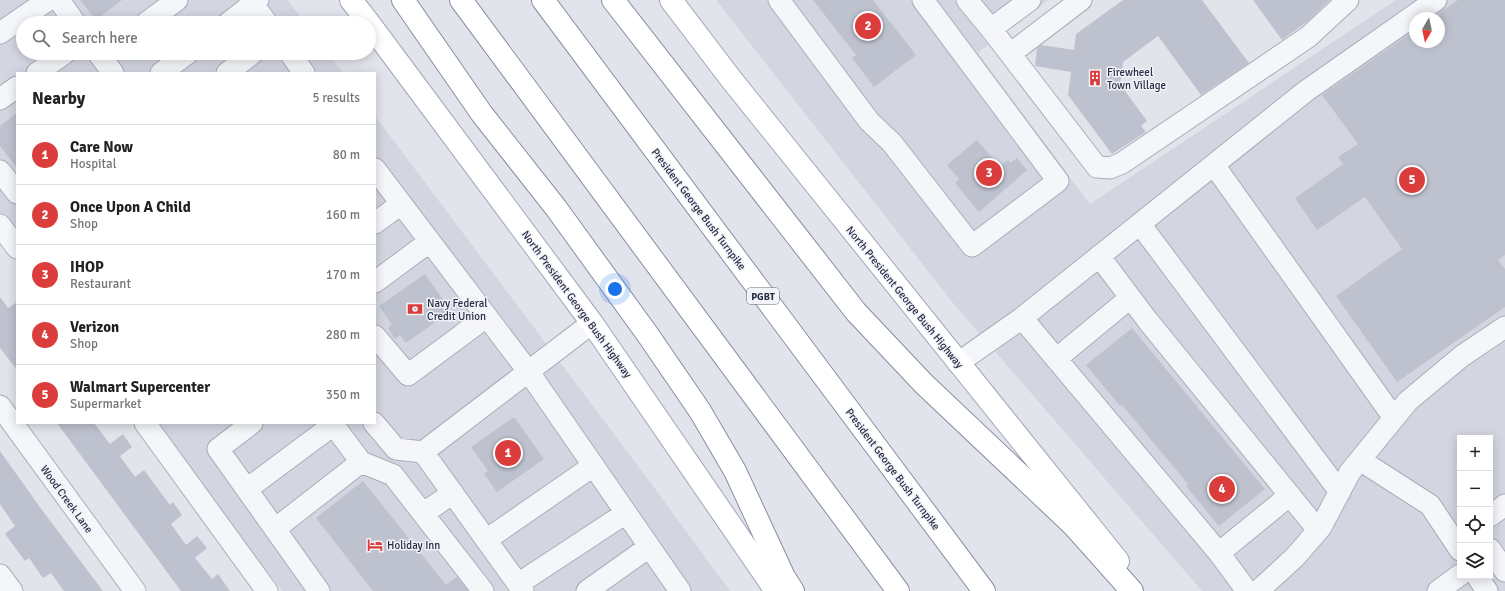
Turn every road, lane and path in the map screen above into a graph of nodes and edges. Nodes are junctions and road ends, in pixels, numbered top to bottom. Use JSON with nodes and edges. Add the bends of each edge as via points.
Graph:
{"nodes":[{"id":1,"x":48,"y":0,"type":"edge"},
{"id":2,"x":59,"y":0,"type":"edge"},
{"id":3,"x":177,"y":0,"type":"edge"},
{"id":4,"x":352,"y":0,"type":"edge"},
{"id":5,"x":403,"y":0,"type":"edge"},
{"id":6,"x":461,"y":0,"type":"edge"},
{"id":7,"x":543,"y":0,"type":"edge"},
{"id":8,"x":613,"y":0,"type":"edge"},
{"id":9,"x":671,"y":0,"type":"edge"},
{"id":10,"x":779,"y":0,"type":"edge"},
{"id":11,"x":923,"y":0,"type":"edge"},
{"id":12,"x":967,"y":0,"type":"edge"},
{"id":13,"x":1030,"y":0,"type":"edge"},
{"id":14,"x":1081,"y":0,"type":"edge"},
{"id":15,"x":1348,"y":0,"type":"edge"},
{"id":16,"x":1436,"y":0,"type":"edge"},
{"id":17,"x":254,"y":1,"type":"edge"},
{"id":18,"x":25,"y":16,"type":"edge"},
{"id":19,"x":71,"y":16,"type":"edge"},
{"id":20,"x":155,"y":16,"type":"edge"},
{"id":21,"x":236,"y":16,"type":"edge"},
{"id":22,"x":263,"y":16,"type":"edge"},
{"id":23,"x":364,"y":16,"type":"edge"},
{"id":24,"x":16,"y":22,"type":"edge"},
{"id":25,"x":991,"y":29,"type":"junction"},
{"id":26,"x":376,"y":32,"type":"edge"},
{"id":27,"x":0,"y":33,"type":"edge"},
{"id":28,"x":1010,"y":54,"type":"junction"},
{"id":29,"x":105,"y":60,"type":"edge"},
{"id":30,"x":179,"y":60,"type":"edge"},
{"id":31,"x":244,"y":60,"type":"edge"},
{"id":32,"x":295,"y":60,"type":"edge"},
{"id":33,"x":112,"y":72,"type":"edge"},
{"id":34,"x":162,"y":72,"type":"edge"},
{"id":35,"x":228,"y":72,"type":"edge"},
{"id":36,"x":303,"y":72,"type":"edge"},
{"id":37,"x":16,"y":88,"type":"edge"},
{"id":38,"x":0,"y":99,"type":"edge"},
{"id":39,"x":1214,"y":165,"type":"junction"},
{"id":40,"x":376,"y":170,"type":"edge"},
{"id":41,"x":0,"y":171,"type":"edge"},
{"id":42,"x":16,"y":192,"type":"edge"},
{"id":43,"x":401,"y":204,"type":"junction"},
{"id":44,"x":376,"y":223,"type":"edge"},
{"id":45,"x":1140,"y":224,"type":"junction"},
{"id":46,"x":0,"y":225,"type":"edge"},
{"id":47,"x":429,"y":242,"type":"junction"},
{"id":48,"x":16,"y":247,"type":"edge"},
{"id":49,"x":1099,"y":256,"type":"junction"},
{"id":50,"x":376,"y":281,"type":"edge"},
{"id":51,"x":1130,"y":298,"type":"junction"},
{"id":52,"x":486,"y":317,"type":"junction"},
{"id":53,"x":1022,"y":318,"type":"junction"},
{"id":54,"x":592,"y":323,"type":"junction"},
{"id":55,"x":1504,"y":330,"type":"edge"},
{"id":56,"x":376,"y":337,"type":"edge"},
{"id":57,"x":1056,"y":359,"type":"junction"},
{"id":58,"x":958,"y":363,"type":"junction"},
{"id":59,"x":528,"y":371,"type":"junction"},
{"id":60,"x":0,"y":406,"type":"edge"},
{"id":61,"x":1394,"y":418,"type":"junction"},
{"id":62,"x":146,"y":424,"type":"edge"},
{"id":63,"x":251,"y":424,"type":"edge"},
{"id":64,"x":333,"y":424,"type":"edge"},
{"id":65,"x":375,"y":424,"type":"edge"},
{"id":66,"x":423,"y":452,"type":"junction"},
{"id":67,"x":1360,"y":460,"type":"junction"},
{"id":68,"x":362,"y":462,"type":"junction"},
{"id":69,"x":593,"y":466,"type":"junction"},
{"id":70,"x":247,"y":489,"type":"junction"},
{"id":71,"x":1340,"y":492,"type":"junction"},
{"id":72,"x":453,"y":493,"type":"junction"},
{"id":73,"x":1290,"y":495,"type":"junction"},
{"id":74,"x":1505,"y":505,"type":"edge"},
{"id":75,"x":424,"y":513,"type":"junction"},
{"id":76,"x":626,"y":513,"type":"junction"},
{"id":77,"x":1493,"y":514,"type":"edge"},
{"id":78,"x":275,"y":529,"type":"junction"},
{"id":79,"x":1318,"y":530,"type":"junction"},
{"id":80,"x":486,"y":540,"type":"junction"},
{"id":81,"x":649,"y":546,"type":"junction"},
{"id":82,"x":1457,"y":546,"type":"edge"},
{"id":83,"x":1219,"y":553,"type":"junction"},
{"id":84,"x":1493,"y":553,"type":"edge"},
{"id":85,"x":1505,"y":571,"type":"edge"},
{"id":86,"x":0,"y":575,"type":"edge"},
{"id":87,"x":1457,"y":577,"type":"edge"},
{"id":88,"x":520,"y":588,"type":"edge"},
{"id":89,"x":12,"y":591,"type":"edge"},
{"id":90,"x":135,"y":591,"type":"edge"},
{"id":91,"x":267,"y":591,"type":"edge"},
{"id":92,"x":319,"y":591,"type":"edge"},
{"id":93,"x":483,"y":591,"type":"edge"},
{"id":94,"x":587,"y":591,"type":"edge"},
{"id":95,"x":680,"y":591,"type":"edge"},
{"id":96,"x":776,"y":591,"type":"edge"},
{"id":97,"x":793,"y":591,"type":"edge"},
{"id":98,"x":898,"y":591,"type":"edge"},
{"id":99,"x":984,"y":591,"type":"edge"},
{"id":100,"x":1132,"y":591,"type":"edge"},
{"id":101,"x":1142,"y":591,"type":"edge"},
{"id":102,"x":1247,"y":591,"type":"edge"},
{"id":103,"x":1258,"y":591,"type":"edge"},
{"id":104,"x":1438,"y":591,"type":"edge"}],
"edges":[{"from":1,"to":18,"type":"street"},
{"from":2,"to":19,"type":"street"},
{"from":3,"to":20,"type":"street"},
{"from":4,"to":23,"type":"main road","name":"North President George Bush Highway"},
{"from":5,"to":97,"type":"main road","via":[[482,114],[556,208],[700,411],[735,471],[784,577]]},
{"from":6,"to":98,"type":"main road"},
{"from":7,"to":99,"type":"main road","name":"President George Bush Turnpike","number":"PGBT"},
{"from":8,"to":100,"type":"main road","via":[[856,312],[924,384],[1073,525]]},
{"from":9,"to":58,"type":"main road","name":"North President George Bush Highway"},
{"from":10,"to":11,"type":"street","via":[[869,121],[892,143],[972,246],[1058,181]]},
{"from":12,"to":25,"type":"street"},
{"from":13,"to":25,"type":"street"},
{"from":14,"to":28,"type":"street"},
{"from":15,"to":28,"type":"street","via":[[1308,36],[1122,163],[1110,168],[1098,167]]},
{"from":16,"to":39,"type":"street","via":[[1306,92]]},
{"from":17,"to":21,"type":"street"},
{"from":17,"to":22,"type":"street"},
{"from":24,"to":27,"type":"street"},
{"from":25,"to":28,"type":"street"},
{"from":26,"to":54,"type":"main road","name":"North President George Bush Highway"},
{"from":29,"to":33,"type":"street"},
{"from":30,"to":34,"type":"street"},
{"from":31,"to":35,"type":"street"},
{"from":32,"to":36,"type":"street"},
{"from":37,"to":38,"type":"street"},
{"from":39,"to":45,"type":"street"},
{"from":39,"to":61,"type":"street"},
{"from":40,"to":43,"type":"street"},
{"from":41,"to":42,"type":"street"},
{"from":43,"to":44,"type":"street"},
{"from":43,"to":47,"type":"street"},
{"from":45,"to":49,"type":"street"},
{"from":45,"to":71,"type":"street"},
{"from":46,"to":48,"type":"street"},
{"from":47,"to":50,"type":"street"},
{"from":47,"to":52,"type":"street"},
{"from":49,"to":51,"type":"street"},
{"from":49,"to":53,"type":"street"},
{"from":51,"to":57,"type":"street"},
{"from":51,"to":73,"type":"street"},
{"from":52,"to":56,"type":"street","via":[[408,375]]},
{"from":52,"to":59,"type":"street"},
{"from":53,"to":57,"type":"street"},
{"from":53,"to":58,"type":"street"},
{"from":54,"to":59,"type":"street"},
{"from":54,"to":96,"type":"main road","name":"North President George Bush Highway"},
{"from":55,"to":61,"type":"street","via":[[1462,356],[1408,401]]},
{"from":57,"to":83,"type":"street"},
{"from":58,"to":101,"type":"main road","name":"North President George Bush Highway"},
{"from":59,"to":66,"type":"street"},
{"from":59,"to":69,"type":"street"},
{"from":60,"to":90,"type":"street","name":"Wood Creek Lane"},
{"from":61,"to":67,"type":"street"},
{"from":62,"to":91,"type":"street"},
{"from":63,"to":70,"type":"street","via":[[218,449]]},
{"from":64,"to":68,"type":"street"},
{"from":64,"to":70,"type":"street"},
{"from":65,"to":66,"type":"street","via":[[396,449]]},
{"from":66,"to":72,"type":"street"},
{"from":67,"to":71,"type":"street","via":[[1350,472]]},
{"from":67,"to":82,"type":"street","via":[[1430,505]]},
{"from":68,"to":75,"type":"street","via":[[393,475]]},
{"from":68,"to":78,"type":"street"},
{"from":69,"to":76,"type":"street"},
{"from":69,"to":80,"type":"street"},
{"from":70,"to":78,"type":"street"},
{"from":71,"to":79,"type":"street"},
{"from":72,"to":75,"type":"street"},
{"from":72,"to":80,"type":"street"},
{"from":73,"to":79,"type":"street"},
{"from":73,"to":83,"type":"street"},
{"from":74,"to":77,"type":"street"},
{"from":75,"to":93,"type":"street"},
{"from":76,"to":81,"type":"street"},
{"from":76,"to":88,"type":"street"},
{"from":78,"to":92,"type":"street"},
{"from":79,"to":103,"type":"street","via":[[1295,557]]},
{"from":80,"to":88,"type":"street"},
{"from":81,"to":94,"type":"street"},
{"from":81,"to":95,"type":"street"},
{"from":83,"to":102,"type":"street"},
{"from":84,"to":85,"type":"street"},
{"from":86,"to":89,"type":"street"},
{"from":87,"to":104,"type":"street"}]}
